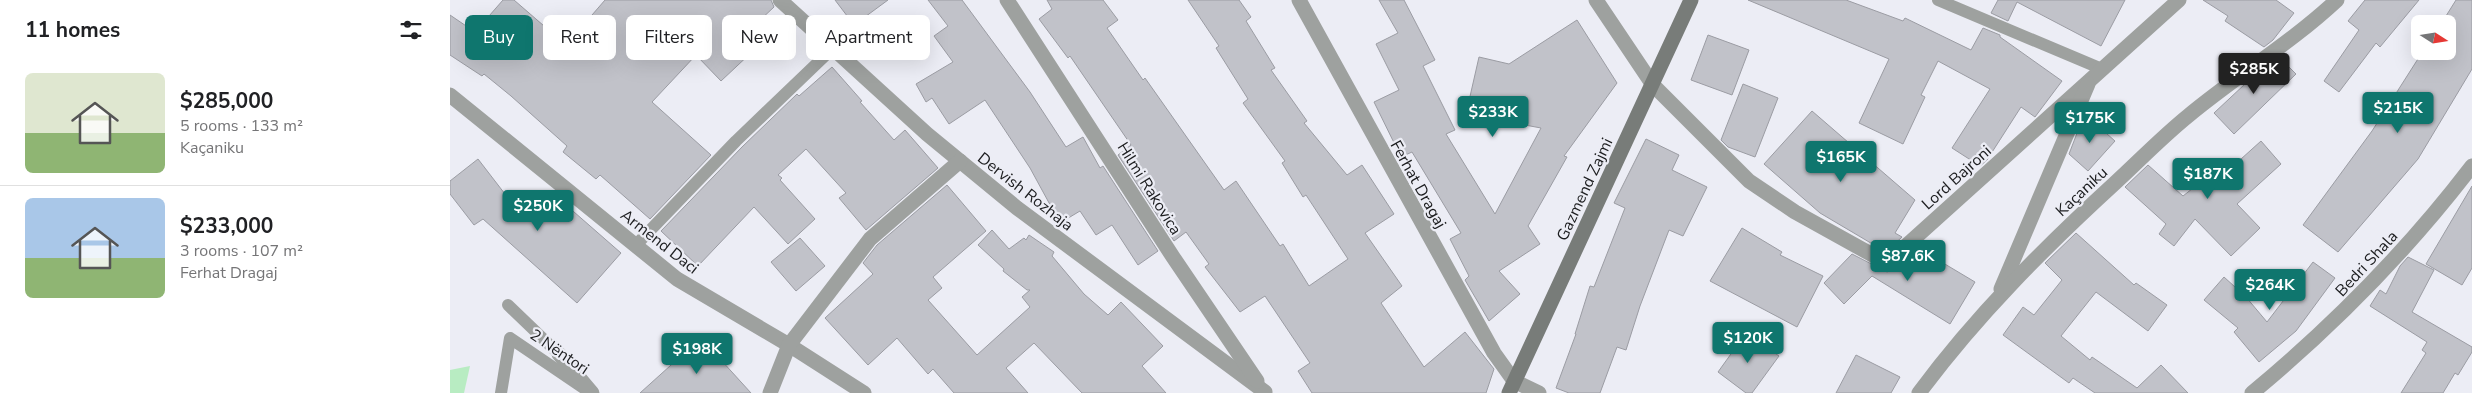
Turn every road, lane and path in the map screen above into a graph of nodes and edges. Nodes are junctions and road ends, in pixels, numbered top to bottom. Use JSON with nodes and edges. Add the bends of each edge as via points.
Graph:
{"nodes":[{"id":1,"x":780,"y":0,"type":"edge"},
{"id":2,"x":1006,"y":0,"type":"edge"},
{"id":3,"x":1299,"y":0,"type":"edge"},
{"id":4,"x":1596,"y":0,"type":"edge"},
{"id":5,"x":1691,"y":0,"type":"edge"},
{"id":6,"x":1938,"y":0,"type":"edge"},
{"id":7,"x":2179,"y":0,"type":"edge"},
{"id":8,"x":2337,"y":0,"type":"edge"},
{"id":9,"x":806,"y":24,"type":"edge"},
{"id":10,"x":821,"y":60,"type":"edge"},
{"id":11,"x":845,"y":60,"type":"edge"},
{"id":12,"x":2096,"y":74,"type":"junction"},
{"id":13,"x":1652,"y":84,"type":"junction"},
{"id":14,"x":450,"y":95,"type":"edge"},
{"id":15,"x":960,"y":161,"type":"junction"},
{"id":16,"x":2472,"y":166,"type":"edge"},
{"id":17,"x":636,"y":245,"type":"junction"},
{"id":18,"x":1998,"y":296,"type":"junction"},
{"id":19,"x":508,"y":306,"type":"dead end"},
{"id":20,"x":789,"y":345,"type":"junction"},
{"id":21,"x":559,"y":354,"type":"joint"},
{"id":22,"x":1512,"y":387,"type":"edge"},
{"id":23,"x":1265,"y":392,"type":"edge"},
{"id":24,"x":501,"y":393,"type":"edge"},
{"id":25,"x":591,"y":393,"type":"edge"},
{"id":26,"x":770,"y":393,"type":"edge"},
{"id":27,"x":864,"y":393,"type":"edge"},
{"id":28,"x":1539,"y":393,"type":"edge"},
{"id":29,"x":1919,"y":393,"type":"edge"},
{"id":30,"x":2252,"y":393,"type":"edge"}],
"edges":[{"from":1,"to":9,"type":"street","name":"Dervish Rozhaja"},
{"from":2,"to":23,"type":"street","name":"Hilmi Rakovica"},
{"from":3,"to":22,"type":"street","name":"Ferhat Dragaj"},
{"from":4,"to":13,"type":"street"},
{"from":5,"to":13,"type":"street","name":"Gazmend Zajmi"},
{"from":6,"to":12,"type":"lane"},
{"from":7,"to":12,"type":"street","name":"Lord Bajroni"},
{"from":8,"to":18,"type":"street","name":"Kaçaniku","via":[[2315,21],[2186,117]]},
{"from":10,"to":17,"type":"lane","via":[[736,141]]},
{"from":11,"to":15,"type":"street","name":"Dervish Rozhaja"},
{"from":12,"to":13,"type":"street","name":"Lord Bajroni","via":[[1887,264],[1795,212],[1749,181]]},
{"from":12,"to":18,"type":"street","name":"Lord Bajroni"},
{"from":13,"to":22,"type":"street","name":"Gazmend Zajmi"},
{"from":14,"to":17,"type":"street","name":"Armend Daci"},
{"from":15,"to":20,"type":"street","via":[[870,239]]},
{"from":15,"to":23,"type":"street","name":"Dervish Rozhaja"},
{"from":16,"to":30,"type":"street","name":"Bedri Shala","via":[[2437,212],[2345,311]]},
{"from":17,"to":20,"type":"street","name":"Armend Daci","via":[[677,279]]},
{"from":18,"to":29,"type":"street","name":"Kaçaniku","via":[[1949,352]]},
{"from":19,"to":21,"type":"lane"},
{"from":20,"to":26,"type":"street"},
{"from":20,"to":27,"type":"street","name":"Armend Daci"},
{"from":21,"to":25,"type":"street","name":"2 Nëntori"},
{"from":22,"to":28,"type":"street"},
{"from":24,"to":25,"type":"lane","name":"2 Nëntori","via":[[510,338]]}]}
